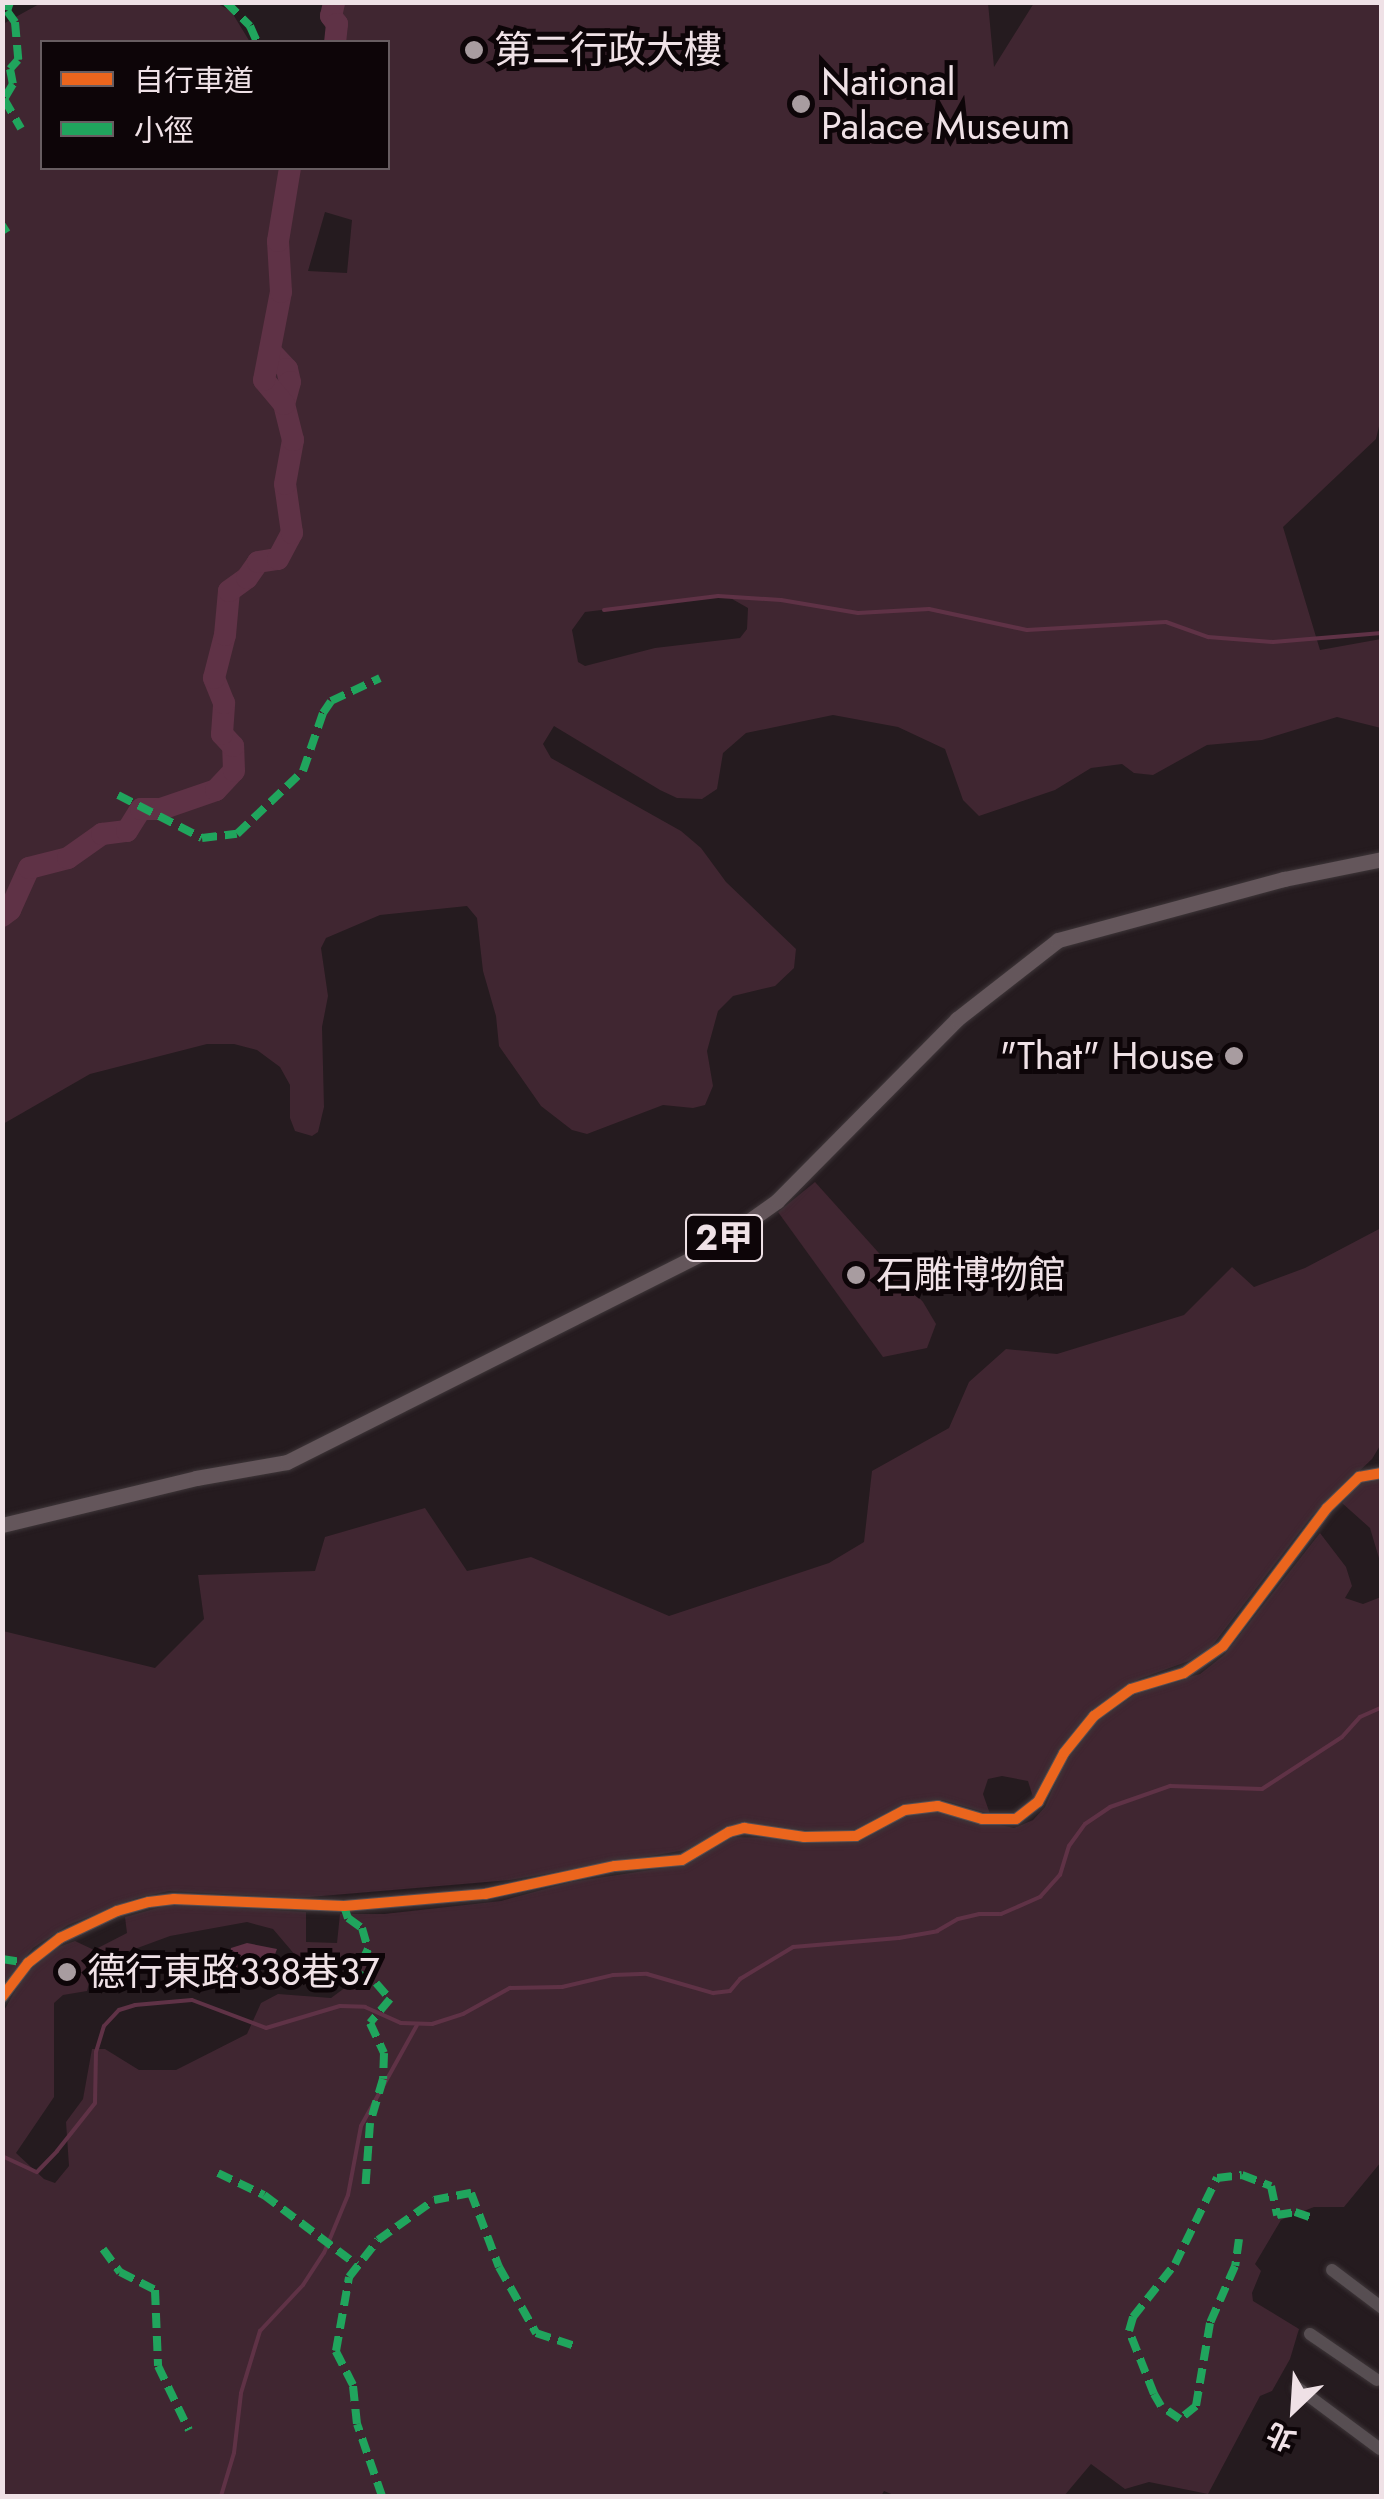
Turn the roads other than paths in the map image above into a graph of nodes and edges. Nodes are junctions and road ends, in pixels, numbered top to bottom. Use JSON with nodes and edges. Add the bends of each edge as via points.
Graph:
{"nodes":[{"id":1,"x":1382,"y":859,"type":"edge"},
{"id":2,"x":1382,"y":1473,"type":"edge"},
{"id":3,"x":2,"y":1524,"type":"edge"},
{"id":4,"x":2,"y":1998,"type":"edge"},
{"id":5,"x":1332,"y":2270,"type":"dead end"},
{"id":6,"x":1382,"y":2308,"type":"edge"},
{"id":7,"x":1310,"y":2334,"type":"dead end"},
{"id":8,"x":1377,"y":2380,"type":"dead end"},
{"id":9,"x":1298,"y":2388,"type":"dead end"},
{"id":10,"x":1380,"y":2449,"type":"edge"}],
"edges":[{"from":1,"to":3,"type":"main road","number":"2甲","via":[[1058,940],[956,1020],[777,1202],[705,1252],[287,1462]]},
{"from":2,"to":4,"type":"street","via":[[1359,1477],[1336,1498],[1223,1646],[1184,1673],[1132,1689],[1094,1716],[1038,1802],[1016,1819],[982,1819],[938,1806],[905,1810],[856,1836],[744,1828],[682,1860],[615,1866],[485,1894],[345,1906],[149,1902],[60,1938],[30,1961]]},
{"from":5,"to":6,"type":"street"},
{"from":7,"to":8,"type":"street"},
{"from":9,"to":10,"type":"street"}]}
